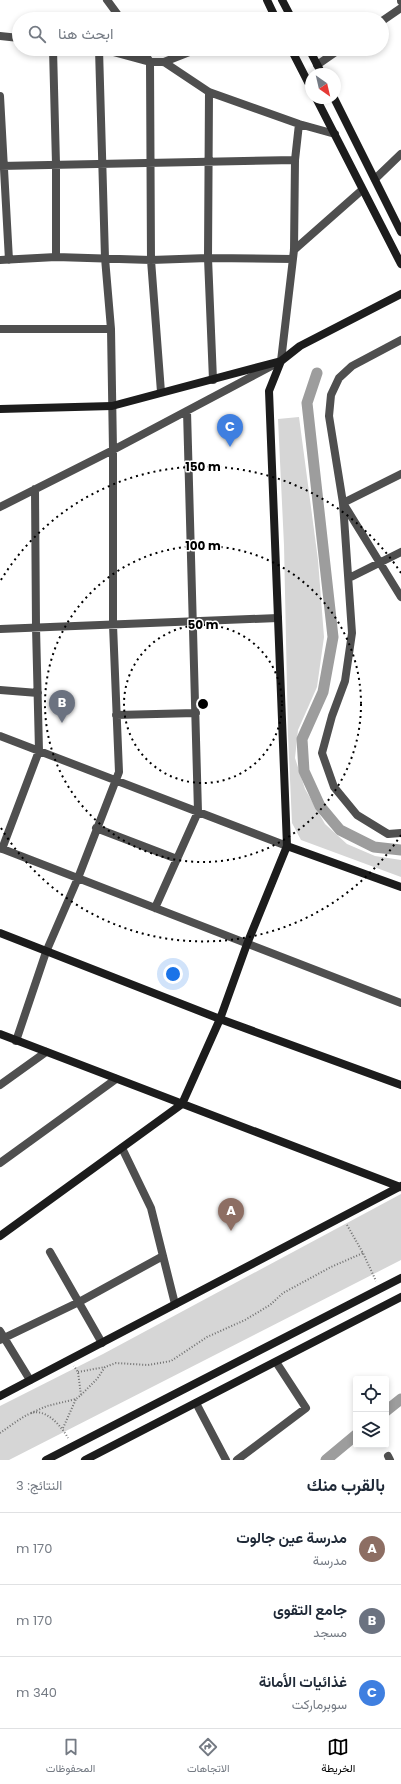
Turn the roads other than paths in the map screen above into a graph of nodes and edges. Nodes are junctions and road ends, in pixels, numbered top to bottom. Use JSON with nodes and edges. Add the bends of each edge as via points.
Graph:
{"nodes":[{"id":1,"x":107,"y":0,"type":"edge"},
{"id":2,"x":267,"y":0,"type":"edge"},
{"id":3,"x":282,"y":0,"type":"edge"},
{"id":4,"x":401,"y":8,"type":"edge"},
{"id":5,"x":116,"y":12,"type":"edge"},
{"id":6,"x":272,"y":12,"type":"edge"},
{"id":7,"x":288,"y":12,"type":"edge"},
{"id":8,"x":389,"y":16,"type":"edge"},
{"id":9,"x":0,"y":36,"type":"edge"},
{"id":10,"x":12,"y":37,"type":"edge"},
{"id":11,"x":53,"y":56,"type":"edge"},
{"id":12,"x":99,"y":56,"type":"edge"},
{"id":13,"x":128,"y":56,"type":"edge"},
{"id":14,"x":146,"y":56,"type":"edge"},
{"id":15,"x":179,"y":56,"type":"edge"},
{"id":16,"x":295,"y":56,"type":"edge"},
{"id":17,"x":312,"y":56,"type":"edge"},
{"id":18,"x":330,"y":56,"type":"edge"},
{"id":19,"x":150,"y":62,"type":"junction"},
{"id":20,"x":164,"y":62,"type":"junction"},
{"id":21,"x":317,"y":65,"type":"junction"},
{"id":22,"x":319,"y":68,"type":"edge"},
{"id":23,"x":305,"y":76,"type":"edge"},
{"id":24,"x":209,"y":92,"type":"junction"},
{"id":25,"x":0,"y":96,"type":"edge"},
{"id":26,"x":319,"y":104,"type":"edge"},
{"id":27,"x":337,"y":104,"type":"edge"},
{"id":28,"x":299,"y":124,"type":"junction"},
{"id":29,"x":334,"y":134,"type":"junction"},
{"id":30,"x":401,"y":154,"type":"edge"},
{"id":31,"x":295,"y":160,"type":"junction"},
{"id":32,"x":150,"y":162,"type":"junction"},
{"id":33,"x":208,"y":162,"type":"junction"},
{"id":34,"x":56,"y":164,"type":"junction"},
{"id":35,"x":101,"y":164,"type":"junction"},
{"id":36,"x":3,"y":166,"type":"edge"},
{"id":37,"x":375,"y":179,"type":"junction"},
{"id":38,"x":362,"y":190,"type":"junction"},
{"id":39,"x":401,"y":232,"type":"edge"},
{"id":40,"x":294,"y":250,"type":"junction"},
{"id":41,"x":56,"y":257,"type":"junction"},
{"id":42,"x":105,"y":258,"type":"junction"},
{"id":43,"x":208,"y":258,"type":"junction"},
{"id":44,"x":293,"y":259,"type":"junction"},
{"id":45,"x":0,"y":260,"type":"edge"},
{"id":46,"x":9,"y":260,"type":"junction"},
{"id":47,"x":151,"y":260,"type":"junction"},
{"id":48,"x":401,"y":264,"type":"edge"},
{"id":49,"x":401,"y":294,"type":"edge"},
{"id":50,"x":0,"y":329,"type":"edge"},
{"id":51,"x":111,"y":329,"type":"junction"},
{"id":52,"x":401,"y":340,"type":"edge"},
{"id":53,"x":281,"y":361,"type":"junction"},
{"id":54,"x":213,"y":380,"type":"junction"},
{"id":55,"x":161,"y":392,"type":"junction"},
{"id":56,"x":112,"y":406,"type":"junction"},
{"id":57,"x":0,"y":409,"type":"edge"},
{"id":58,"x":187,"y":411,"type":"junction"},
{"id":59,"x":113,"y":450,"type":"junction"},
{"id":60,"x":401,"y":474,"type":"edge"},
{"id":61,"x":35,"y":489,"type":"junction"},
{"id":62,"x":343,"y":503,"type":"junction"},
{"id":63,"x":0,"y":507,"type":"edge"},
{"id":64,"x":401,"y":552,"type":"edge"},
{"id":65,"x":380,"y":562,"type":"junction"},
{"id":66,"x":349,"y":578,"type":"junction"},
{"id":67,"x":401,"y":597,"type":"edge"},
{"id":68,"x":278,"y":618,"type":"junction"},
{"id":69,"x":193,"y":622,"type":"junction"},
{"id":70,"x":112,"y":624,"type":"junction"},
{"id":71,"x":36,"y":627,"type":"junction"},
{"id":72,"x":0,"y":629,"type":"edge"},
{"id":73,"x":0,"y":690,"type":"edge"},
{"id":74,"x":38,"y":693,"type":"junction"},
{"id":75,"x":196,"y":713,"type":"junction"},
{"id":76,"x":116,"y":715,"type":"junction"},
{"id":77,"x":0,"y":736,"type":"edge"},
{"id":78,"x":39,"y":751,"type":"junction"},
{"id":79,"x":114,"y":780,"type":"junction"},
{"id":80,"x":198,"y":812,"type":"junction"},
{"id":81,"x":96,"y":828,"type":"junction"},
{"id":82,"x":401,"y":833,"type":"edge"},
{"id":83,"x":287,"y":846,"type":"junction"},
{"id":84,"x":1,"y":848,"type":"edge"},
{"id":85,"x":177,"y":859,"type":"junction"},
{"id":86,"x":78,"y":878,"type":"junction"},
{"id":87,"x":401,"y":887,"type":"edge"},
{"id":88,"x":155,"y":908,"type":"junction"},
{"id":89,"x":0,"y":933,"type":"edge"},
{"id":90,"x":247,"y":944,"type":"junction"},
{"id":91,"x":46,"y":952,"type":"junction"},
{"id":92,"x":401,"y":1003,"type":"edge"},
{"id":93,"x":220,"y":1019,"type":"junction"},
{"id":94,"x":0,"y":1034,"type":"edge"},
{"id":95,"x":16,"y":1040,"type":"junction"},
{"id":96,"x":46,"y":1052,"type":"junction"},
{"id":97,"x":116,"y":1078,"type":"junction"},
{"id":98,"x":0,"y":1085,"type":"edge"},
{"id":99,"x":401,"y":1085,"type":"edge"},
{"id":100,"x":182,"y":1104,"type":"junction"},
{"id":101,"x":122,"y":1148,"type":"junction"},
{"id":102,"x":0,"y":1163,"type":"edge"},
{"id":103,"x":400,"y":1186,"type":"edge"},
{"id":104,"x":0,"y":1236,"type":"edge"},
{"id":105,"x":50,"y":1252,"type":"dead end"},
{"id":106,"x":163,"y":1256,"type":"junction"},
{"id":107,"x":401,"y":1278,"type":"edge"},
{"id":108,"x":401,"y":1297,"type":"edge"},
{"id":109,"x":78,"y":1302,"type":"junction"},
{"id":110,"x":175,"y":1304,"type":"junction"},
{"id":111,"x":1,"y":1336,"type":"edge"},
{"id":112,"x":102,"y":1343,"type":"junction"},
{"id":113,"x":276,"y":1362,"type":"junction"},
{"id":114,"x":30,"y":1380,"type":"junction"},
{"id":115,"x":0,"y":1396,"type":"edge"},
{"id":116,"x":196,"y":1403,"type":"junction"},
{"id":117,"x":46,"y":1460,"type":"edge"},
{"id":118,"x":85,"y":1460,"type":"edge"},
{"id":119,"x":226,"y":1460,"type":"edge"},
{"id":120,"x":238,"y":1460,"type":"edge"}],
"edges":[{"from":1,"to":5,"type":"street"},
{"from":2,"to":6,"type":"main road"},
{"from":3,"to":7,"type":"main road"},
{"from":4,"to":8,"type":"street"},
{"from":9,"to":10,"type":"street"},
{"from":11,"to":34,"type":"street"},
{"from":12,"to":35,"type":"street"},
{"from":13,"to":19,"type":"street"},
{"from":14,"to":19,"type":"street"},
{"from":15,"to":20,"type":"street"},
{"from":16,"to":23,"type":"main road"},
{"from":17,"to":21,"type":"main road"},
{"from":18,"to":21,"type":"street"},
{"from":19,"to":20,"type":"street"},
{"from":19,"to":32,"type":"street"},
{"from":20,"to":24,"type":"street"},
{"from":21,"to":22,"type":"main road"},
{"from":24,"to":28,"type":"street"},
{"from":24,"to":33,"type":"street"},
{"from":25,"to":36,"type":"street"},
{"from":26,"to":29,"type":"main road"},
{"from":27,"to":37,"type":"main road"},
{"from":28,"to":29,"type":"street"},
{"from":28,"to":31,"type":"street"},
{"from":29,"to":38,"type":"main road"},
{"from":30,"to":37,"type":"street"},
{"from":31,"to":33,"type":"street"},
{"from":31,"to":40,"type":"street"},
{"from":32,"to":33,"type":"street"},
{"from":32,"to":35,"type":"street"},
{"from":32,"to":47,"type":"street"},
{"from":33,"to":43,"type":"street"},
{"from":34,"to":35,"type":"street"},
{"from":34,"to":36,"type":"street"},
{"from":34,"to":41,"type":"street"},
{"from":35,"to":42,"type":"street"},
{"from":36,"to":46,"type":"street"},
{"from":37,"to":39,"type":"main road"},
{"from":38,"to":40,"type":"street"},
{"from":38,"to":48,"type":"main road"},
{"from":40,"to":44,"type":"street"},
{"from":41,"to":42,"type":"street"},
{"from":41,"to":46,"type":"street"},
{"from":42,"to":47,"type":"street"},
{"from":42,"to":51,"type":"street"},
{"from":43,"to":44,"type":"street"},
{"from":43,"to":47,"type":"street"},
{"from":43,"to":54,"type":"street"},
{"from":44,"to":53,"type":"street"},
{"from":45,"to":46,"type":"street"},
{"from":47,"to":55,"type":"street"},
{"from":49,"to":53,"type":"main road","via":[[300,346]]},
{"from":50,"to":51,"type":"street"},
{"from":51,"to":56,"type":"street"},
{"from":52,"to":62,"type":"street","via":[[352,366],[339,378],[331,395],[330,416]]},
{"from":53,"to":54,"type":"main road"},
{"from":53,"to":58,"type":"street"},
{"from":53,"to":68,"type":"main road","via":[[269,391]]},
{"from":54,"to":55,"type":"main road"},
{"from":55,"to":56,"type":"main road"},
{"from":56,"to":57,"type":"main road"},
{"from":56,"to":59,"type":"street"},
{"from":58,"to":59,"type":"street"},
{"from":58,"to":69,"type":"street"},
{"from":59,"to":61,"type":"street"},
{"from":59,"to":70,"type":"street"},
{"from":60,"to":62,"type":"street"},
{"from":61,"to":63,"type":"street"},
{"from":61,"to":71,"type":"street"},
{"from":62,"to":65,"type":"street"},
{"from":62,"to":66,"type":"street"},
{"from":64,"to":65,"type":"street"},
{"from":65,"to":66,"type":"street"},
{"from":65,"to":67,"type":"street"},
{"from":66,"to":82,"type":"street","via":[[352,633],[345,681],[322,753],[334,787],[358,815],[388,834]]},
{"from":68,"to":69,"type":"street"},
{"from":68,"to":83,"type":"main road"},
{"from":69,"to":70,"type":"street"},
{"from":69,"to":75,"type":"street"},
{"from":70,"to":71,"type":"street"},
{"from":70,"to":76,"type":"street"},
{"from":71,"to":72,"type":"street"},
{"from":71,"to":74,"type":"street"},
{"from":73,"to":74,"type":"street"},
{"from":74,"to":78,"type":"street"},
{"from":75,"to":76,"type":"street"},
{"from":75,"to":80,"type":"street"},
{"from":76,"to":79,"type":"street","via":[[119,772]]},
{"from":77,"to":78,"type":"street"},
{"from":78,"to":79,"type":"street"},
{"from":78,"to":84,"type":"street"},
{"from":79,"to":80,"type":"street"},
{"from":79,"to":81,"type":"street"},
{"from":80,"to":83,"type":"street"},
{"from":80,"to":85,"type":"street"},
{"from":81,"to":85,"type":"street"},
{"from":81,"to":86,"type":"street"},
{"from":83,"to":87,"type":"main road"},
{"from":83,"to":90,"type":"main road"},
{"from":84,"to":86,"type":"street"},
{"from":85,"to":88,"type":"street"},
{"from":86,"to":88,"type":"street"},
{"from":86,"to":91,"type":"street"},
{"from":88,"to":90,"type":"street"},
{"from":89,"to":91,"type":"main road"},
{"from":90,"to":92,"type":"street"},
{"from":90,"to":93,"type":"main road"},
{"from":91,"to":93,"type":"main road"},
{"from":91,"to":95,"type":"street"},
{"from":93,"to":99,"type":"main road"},
{"from":93,"to":100,"type":"main road"},
{"from":94,"to":95,"type":"main road"},
{"from":95,"to":96,"type":"main road"},
{"from":96,"to":97,"type":"main road"},
{"from":96,"to":98,"type":"street"},
{"from":97,"to":100,"type":"main road"},
{"from":97,"to":102,"type":"street"},
{"from":100,"to":101,"type":"main road"},
{"from":100,"to":103,"type":"main road"},
{"from":101,"to":104,"type":"main road"},
{"from":101,"to":106,"type":"street","via":[[151,1208]]},
{"from":103,"to":110,"type":"main road"},
{"from":105,"to":109,"type":"street"},
{"from":106,"to":109,"type":"street"},
{"from":106,"to":110,"type":"street"},
{"from":107,"to":117,"type":"main road"},
{"from":108,"to":113,"type":"main road"},
{"from":109,"to":111,"type":"street"},
{"from":109,"to":112,"type":"street"},
{"from":110,"to":112,"type":"main road"},
{"from":111,"to":114,"type":"street"},
{"from":112,"to":114,"type":"main road"},
{"from":113,"to":116,"type":"main road"},
{"from":113,"to":120,"type":"street","via":[[306,1408]]},
{"from":114,"to":115,"type":"main road"},
{"from":116,"to":118,"type":"main road"},
{"from":116,"to":119,"type":"street"}]}
